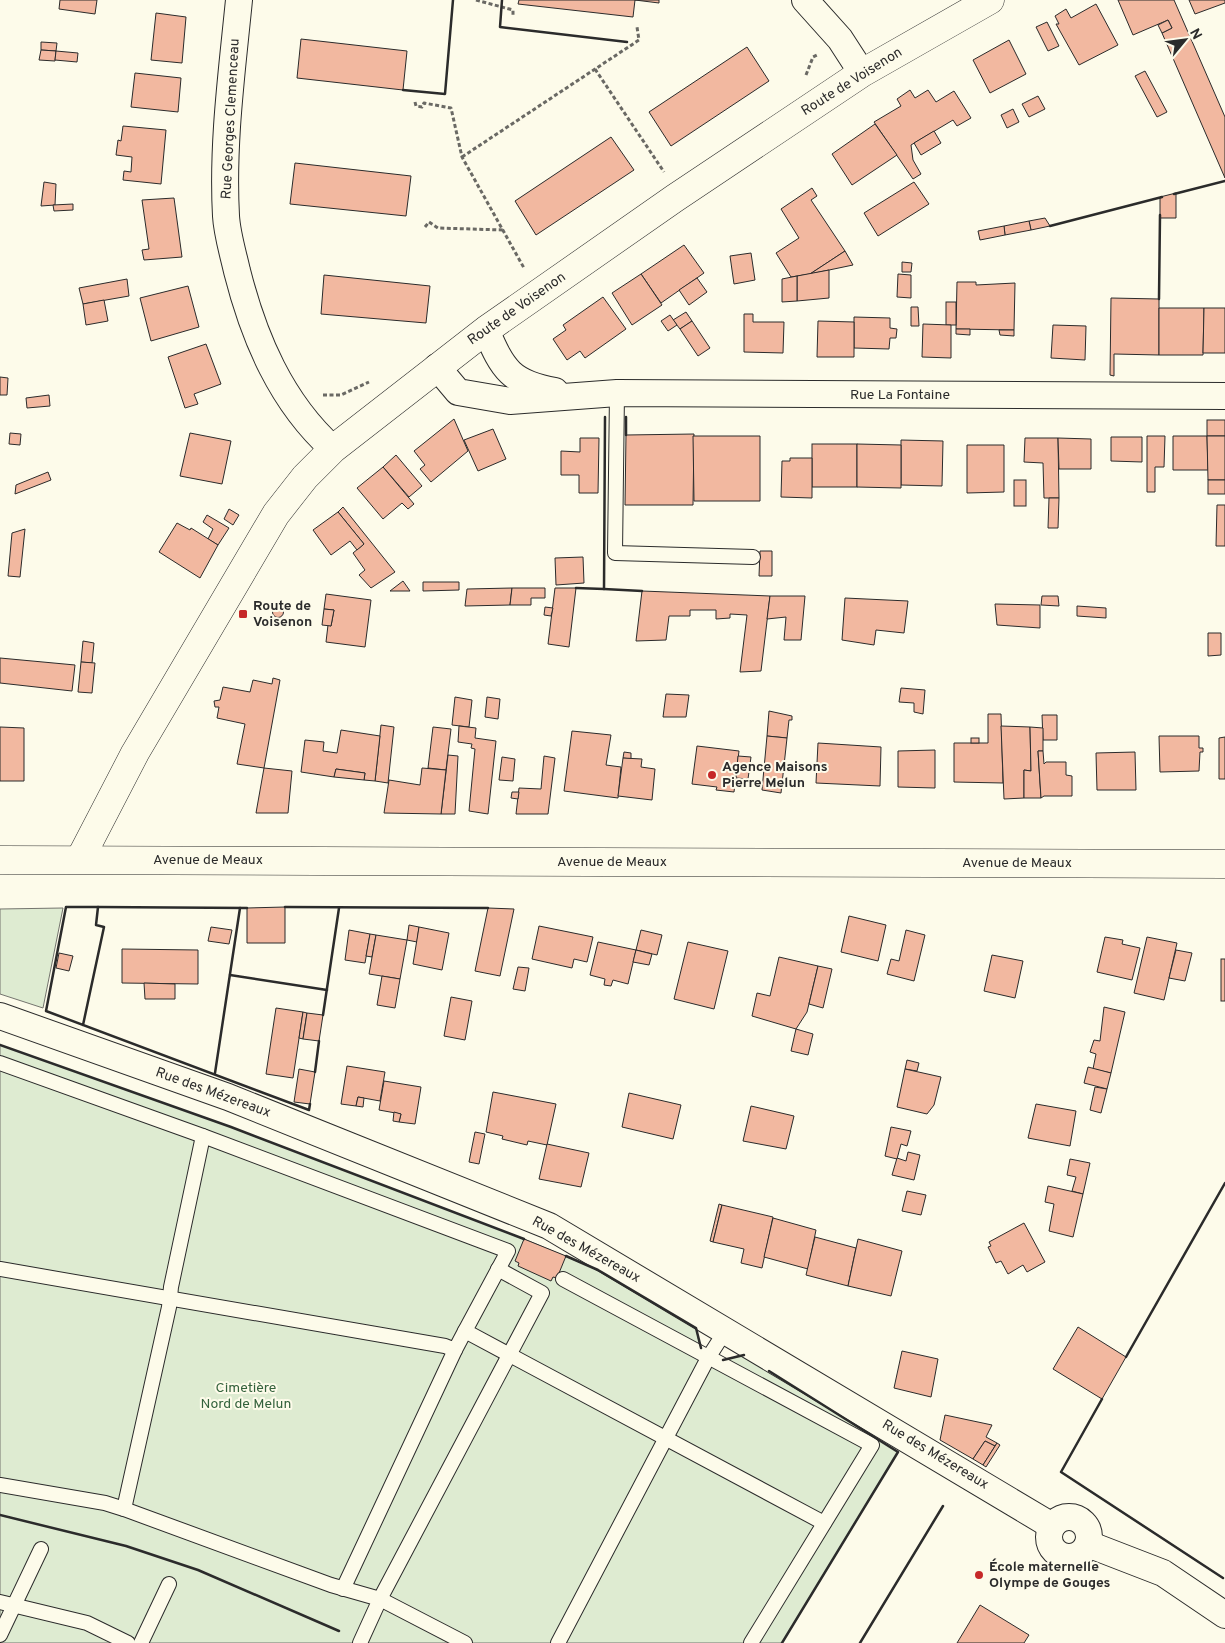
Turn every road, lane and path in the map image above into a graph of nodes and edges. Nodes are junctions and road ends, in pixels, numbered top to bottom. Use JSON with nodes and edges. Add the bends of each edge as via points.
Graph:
{"nodes":[{"id":1,"x":239,"y":0,"type":"edge"},
{"id":2,"x":476,"y":0,"type":"edge"},
{"id":3,"x":804,"y":0,"type":"edge"},
{"id":4,"x":990,"y":0,"type":"edge"},
{"id":5,"x":514,"y":16,"type":"dead end"},
{"id":6,"x":637,"y":27,"type":"dead end"},
{"id":7,"x":595,"y":69,"type":"junction"},
{"id":8,"x":862,"y":73,"type":"junction"},
{"id":9,"x":415,"y":102,"type":"dead end"},
{"id":10,"x":462,"y":157,"type":"junction"},
{"id":11,"x":665,"y":173,"type":"dead end"},
{"id":12,"x":426,"y":227,"type":"dead end"},
{"id":13,"x":503,"y":230,"type":"junction"},
{"id":14,"x":523,"y":272,"type":"dead end"},
{"id":15,"x":486,"y":330,"type":"junction"},
{"id":16,"x":437,"y":367,"type":"junction"},
{"id":17,"x":370,"y":381,"type":"dead end"},
{"id":18,"x":617,"y":393,"type":"junction"},
{"id":19,"x":287,"y":396,"type":"junction"},
{"id":20,"x":575,"y":396,"type":"junction"},
{"id":21,"x":1225,"y":396,"type":"edge"},
{"id":22,"x":333,"y":448,"type":"junction"},
{"id":23,"x":754,"y":556,"type":"dead end"},
{"id":24,"x":80,"y":859,"type":"junction"},
{"id":25,"x":0,"y":860,"type":"edge"},
{"id":26,"x":1225,"y":864,"type":"edge"},
{"id":27,"x":0,"y":1016,"type":"edge"},
{"id":28,"x":0,"y":1063,"type":"edge"},
{"id":29,"x":203,"y":1136,"type":"junction"},
{"id":30,"x":0,"y":1269,"type":"edge"},
{"id":31,"x":498,"y":1269,"type":"junction"},
{"id":32,"x":563,"y":1279,"type":"dead end"},
{"id":33,"x":170,"y":1299,"type":"junction"},
{"id":34,"x":726,"y":1330,"type":"junction"},
{"id":35,"x":465,"y":1331,"type":"junction"},
{"id":36,"x":455,"y":1350,"type":"junction"},
{"id":37,"x":509,"y":1355,"type":"junction"},
{"id":38,"x":708,"y":1358,"type":"junction"},
{"id":39,"x":666,"y":1439,"type":"junction"},
{"id":40,"x":0,"y":1485,"type":"edge"},
{"id":41,"x":124,"y":1509,"type":"junction"},
{"id":42,"x":824,"y":1524,"type":"junction"},
{"id":43,"x":41,"y":1549,"type":"dead end"},
{"id":44,"x":168,"y":1584,"type":"dead end"},
{"id":45,"x":343,"y":1588,"type":"junction"},
{"id":46,"x":380,"y":1599,"type":"junction"},
{"id":47,"x":0,"y":1602,"type":"edge"},
{"id":48,"x":15,"y":1604,"type":"junction"},
{"id":49,"x":1225,"y":1615,"type":"edge"},
{"id":50,"x":0,"y":1636,"type":"edge"},
{"id":51,"x":128,"y":1643,"type":"edge"},
{"id":52,"x":141,"y":1643,"type":"edge"},
{"id":53,"x":360,"y":1643,"type":"edge"},
{"id":54,"x":465,"y":1643,"type":"edge"},
{"id":55,"x":558,"y":1643,"type":"edge"},
{"id":56,"x":751,"y":1643,"type":"edge"}],
"edges":[{"from":1,"to":19,"type":"street","name":"Rue Georges Clemenceau","via":[[225,176],[226,218],[257,338]]},
{"from":2,"to":5,"type":"path","via":[[513,10]]},
{"from":3,"to":8,"type":"street","via":[[840,40]]},
{"from":4,"to":8,"type":"street","name":"Route de Voisenon"},
{"from":6,"to":7,"type":"path","via":[[639,40]]},
{"from":7,"to":10,"type":"path"},
{"from":7,"to":11,"type":"path"},
{"from":8,"to":15,"type":"street","name":"Route de Voisenon"},
{"from":9,"to":10,"type":"path","via":[[416,106],[422,107],[424,103],[451,108]]},
{"from":10,"to":13,"type":"path"},
{"from":12,"to":13,"type":"path","via":[[428,222],[438,228]]},
{"from":13,"to":14,"type":"path","via":[[524,268]]},
{"from":15,"to":16,"type":"street","name":"Route de Voisenon"},
{"from":15,"to":20,"type":"street","name":"Rue La Fontaine","via":[[512,376],[532,387]]},
{"from":16,"to":20,"type":"street","name":"Rue La Fontaine","via":[[458,392],[510,401]]},
{"from":16,"to":22,"type":"street","name":"Route de Voisenon"},
{"from":17,"to":19,"type":"path","via":[[341,395],[322,395],[306,385]]},
{"from":18,"to":20,"type":"street","name":"Rue La Fontaine"},
{"from":18,"to":21,"type":"street","name":"Rue La Fontaine"},
{"from":18,"to":23,"type":"lane","via":[[615,553]]},
{"from":19,"to":22,"type":"street","name":"Rue Georges Clemenceau"},
{"from":22,"to":24,"type":"street","name":"Route de Voisenon","via":[[276,514],[135,753]]},
{"from":24,"to":25,"type":"street","name":"Avenue de Meaux"},
{"from":24,"to":26,"type":"street","name":"Avenue de Meaux"},
{"from":27,"to":34,"type":"street","name":"Rue des Mézereaux","via":[[228,1097],[549,1226]]},
{"from":28,"to":29,"type":"lane"},
{"from":29,"to":31,"type":"lane","via":[[508,1251]]},
{"from":29,"to":33,"type":"lane"},
{"from":30,"to":33,"type":"lane"},
{"from":31,"to":35,"type":"lane"},
{"from":31,"to":37,"type":"lane","via":[[542,1292]]},
{"from":32,"to":38,"type":"lane"},
{"from":33,"to":36,"type":"lane"},
{"from":33,"to":41,"type":"lane"},
{"from":34,"to":38,"type":"lane"},
{"from":34,"to":49,"type":"street","name":"Rue des Mézereaux","via":[[1052,1526],[1065,1517],[1078,1518],[1087,1529],[1088,1544],[1163,1573]]},
{"from":35,"to":36,"type":"lane"},
{"from":35,"to":37,"type":"lane"},
{"from":36,"to":45,"type":"lane"},
{"from":37,"to":39,"type":"lane"},
{"from":37,"to":46,"type":"lane"},
{"from":38,"to":39,"type":"lane"},
{"from":38,"to":42,"type":"lane","via":[[872,1445]]},
{"from":39,"to":42,"type":"lane"},
{"from":39,"to":55,"type":"lane"},
{"from":40,"to":41,"type":"lane"},
{"from":41,"to":45,"type":"lane"},
{"from":42,"to":56,"type":"lane"},
{"from":43,"to":48,"type":"lane"},
{"from":44,"to":52,"type":"lane"},
{"from":45,"to":46,"type":"lane"},
{"from":46,"to":53,"type":"lane"},
{"from":46,"to":54,"type":"lane"},
{"from":47,"to":48,"type":"lane"},
{"from":48,"to":50,"type":"lane"},
{"from":48,"to":51,"type":"lane","via":[[87,1622]]}]}
